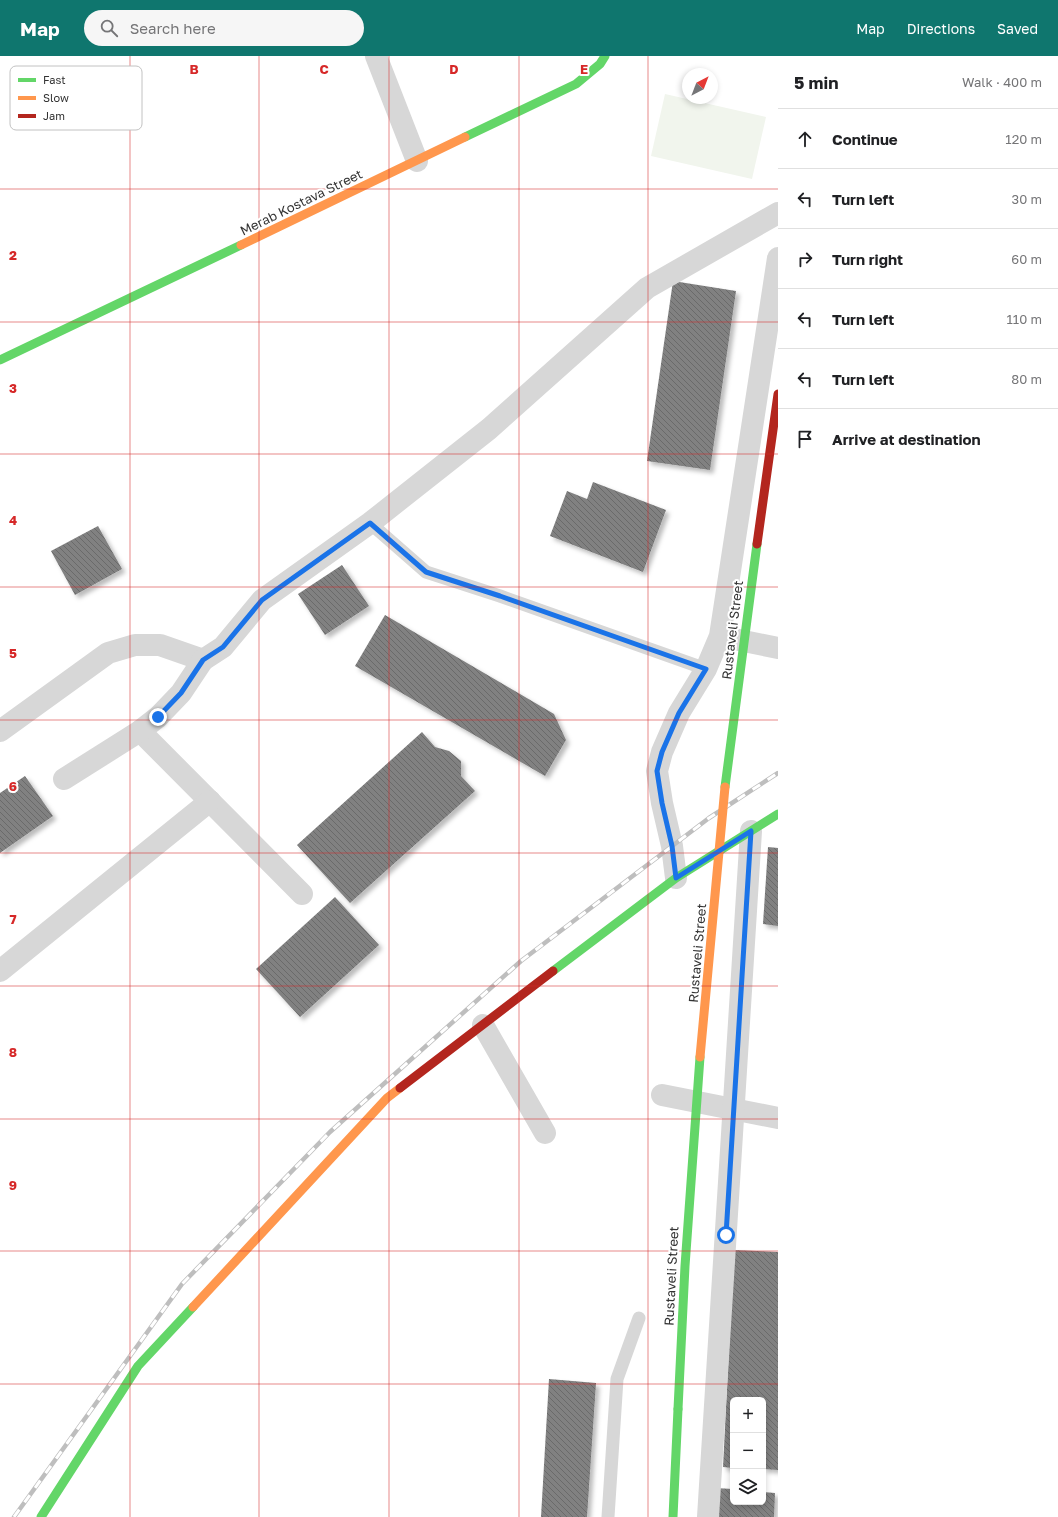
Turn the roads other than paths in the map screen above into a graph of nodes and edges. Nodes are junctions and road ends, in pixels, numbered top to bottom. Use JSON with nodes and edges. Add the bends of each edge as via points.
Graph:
{"nodes":[{"id":1,"x":376,"y":56,"type":"edge"},
{"id":2,"x":605,"y":56,"type":"edge"},
{"id":3,"x":417,"y":161,"type":"junction"},
{"id":4,"x":778,"y":213,"type":"edge"},
{"id":5,"x":778,"y":258,"type":"edge"},
{"id":6,"x":0,"y":360,"type":"edge"},
{"id":7,"x":778,"y":394,"type":"edge"},
{"id":8,"x":370,"y":523,"type":"junction"},
{"id":9,"x":720,"y":636,"type":"junction"},
{"id":10,"x":777,"y":645,"type":"edge"},
{"id":11,"x":203,"y":660,"type":"junction"},
{"id":12,"x":706,"y":669,"type":"junction"},
{"id":13,"x":0,"y":731,"type":"edge"},
{"id":14,"x":140,"y":731,"type":"junction"},
{"id":15,"x":64,"y":779,"type":"dead end"},
{"id":16,"x":210,"y":802,"type":"junction"},
{"id":17,"x":778,"y":814,"type":"edge"},
{"id":18,"x":751,"y":831,"type":"junction"},
{"id":19,"x":676,"y":878,"type":"junction"},
{"id":20,"x":302,"y":894,"type":"dead end"},
{"id":21,"x":0,"y":971,"type":"edge"},
{"id":22,"x":483,"y":1026,"type":"junction"},
{"id":23,"x":662,"y":1095,"type":"dead end"},
{"id":24,"x":734,"y":1110,"type":"junction"},
{"id":25,"x":778,"y":1118,"type":"edge"},
{"id":26,"x":544,"y":1133,"type":"dead end"},
{"id":27,"x":639,"y":1318,"type":"dead end"},
{"id":28,"x":41,"y":1517,"type":"edge"},
{"id":29,"x":608,"y":1517,"type":"edge"},
{"id":30,"x":673,"y":1517,"type":"edge"},
{"id":31,"x":708,"y":1517,"type":"edge"}],
"edges":[{"from":1,"to":3,"type":"street"},
{"from":2,"to":3,"type":"main road","name":"Merab Kostava Street","via":[[600,64],[576,84]]},
{"from":3,"to":6,"type":"main road","name":"Merab Kostava Street"},
{"from":4,"to":8,"type":"street","via":[[647,288],[489,429]]},
{"from":5,"to":9,"type":"street"},
{"from":7,"to":30,"type":"main road","name":"Rustaveli Street","bridge":true,"via":[[744,636],[720,835],[683,1278]]},
{"from":8,"to":11,"type":"street","via":[[262,600],[223,647]]},
{"from":8,"to":12,"type":"lane","via":[[426,572]]},
{"from":9,"to":10,"type":"street"},
{"from":9,"to":12,"type":"street"},
{"from":11,"to":13,"type":"street","via":[[160,645],[136,645],[108,653]]},
{"from":11,"to":14,"type":"street","via":[[181,693]]},
{"from":12,"to":19,"type":"street","via":[[679,713],[662,752],[657,771]]},
{"from":14,"to":15,"type":"street"},
{"from":14,"to":16,"type":"street"},
{"from":16,"to":20,"type":"street"},
{"from":16,"to":21,"type":"street"},
{"from":17,"to":18,"type":"main road"},
{"from":18,"to":19,"type":"main road"},
{"from":18,"to":24,"type":"street"},
{"from":19,"to":22,"type":"main road"},
{"from":22,"to":26,"type":"street"},
{"from":22,"to":28,"type":"main road","via":[[387,1098],[138,1366]]},
{"from":23,"to":24,"type":"street"},
{"from":24,"to":25,"type":"street"},
{"from":24,"to":31,"type":"street"},
{"from":27,"to":29,"type":"lane","via":[[617,1379]]}]}
